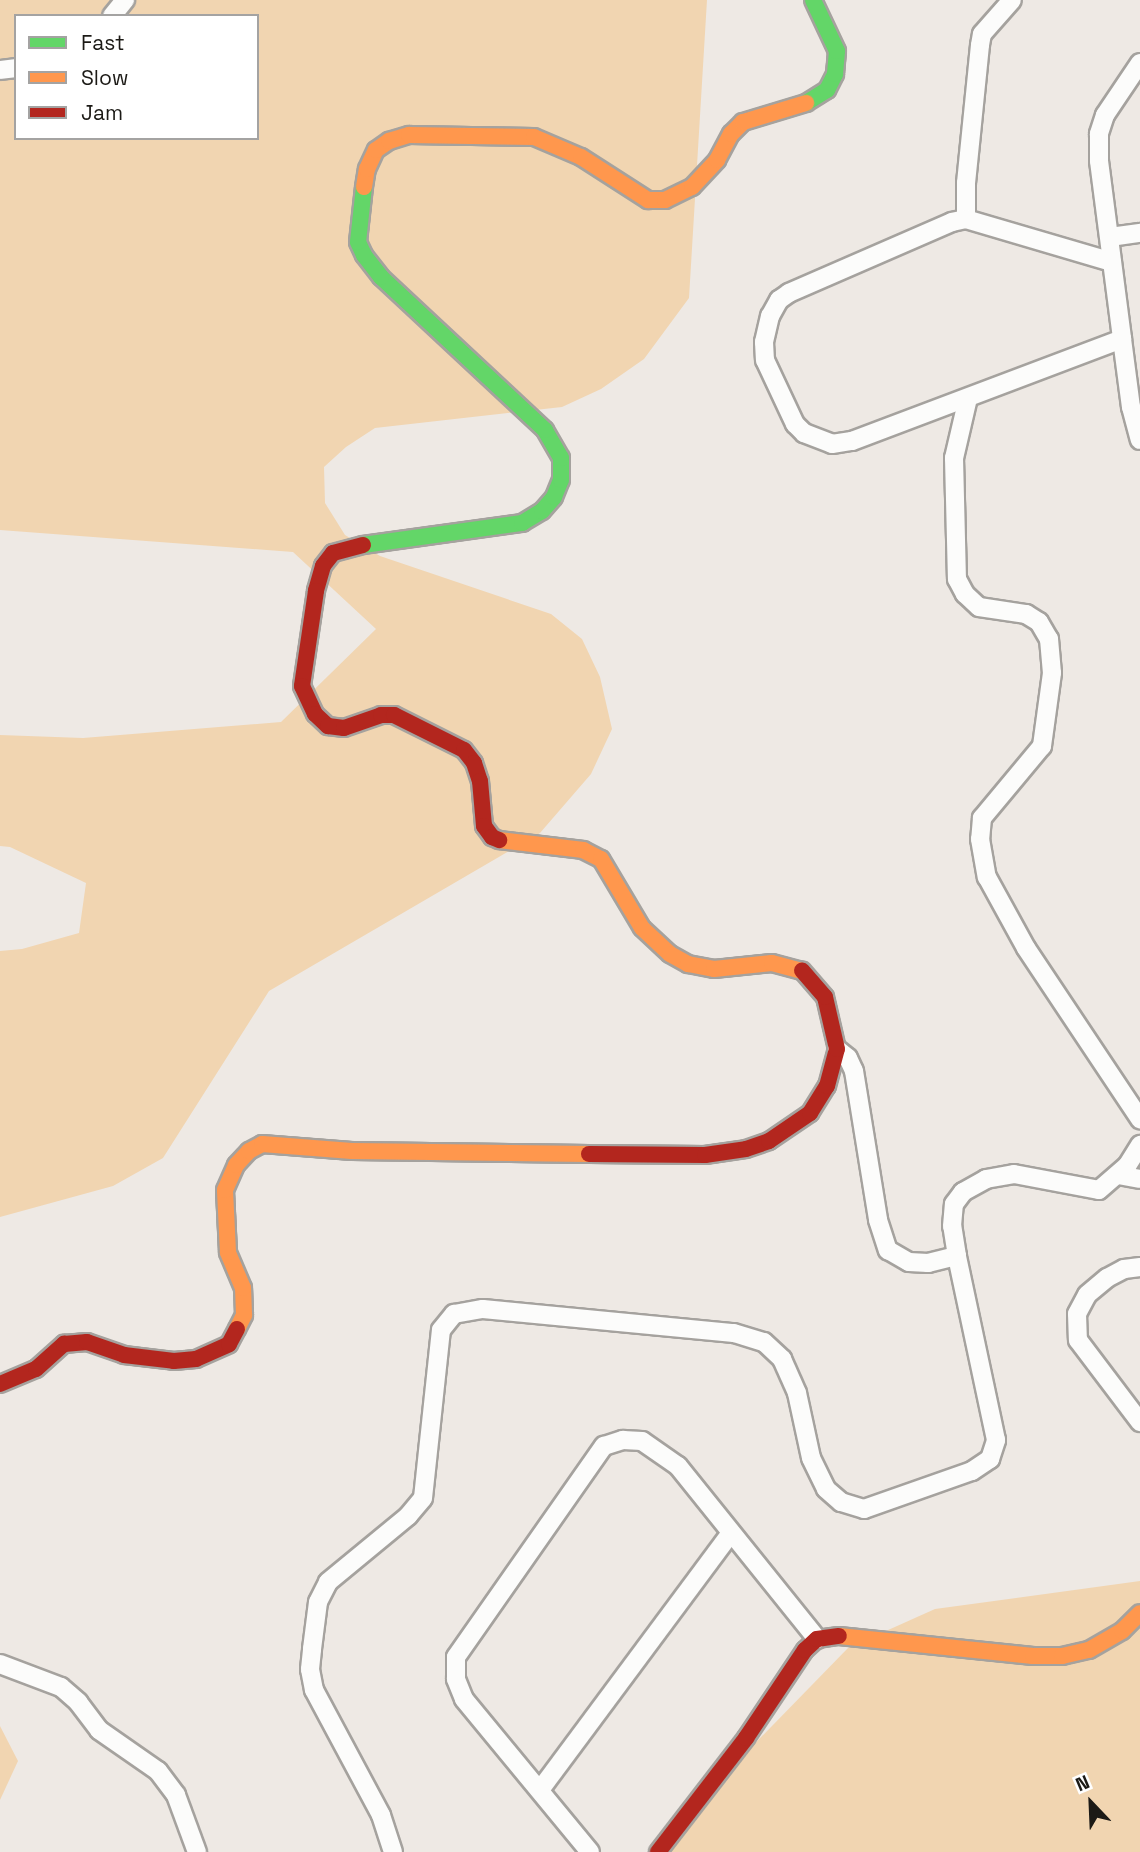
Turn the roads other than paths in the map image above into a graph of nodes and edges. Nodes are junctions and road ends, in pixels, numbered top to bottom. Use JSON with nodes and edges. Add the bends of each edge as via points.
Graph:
{"nodes":[{"id":1,"x":125,"y":0,"type":"edge"},
{"id":2,"x":813,"y":0,"type":"edge"},
{"id":3,"x":1012,"y":0,"type":"edge"},
{"id":4,"x":114,"y":14,"type":"edge"},
{"id":5,"x":1140,"y":63,"type":"edge"},
{"id":6,"x":966,"y":219,"type":"junction"},
{"id":7,"x":1140,"y":233,"type":"edge"},
{"id":8,"x":1110,"y":237,"type":"junction"},
{"id":9,"x":1112,"y":262,"type":"junction"},
{"id":10,"x":1122,"y":339,"type":"junction"},
{"id":11,"x":968,"y":398,"type":"junction"},
{"id":12,"x":1136,"y":408,"type":"edge"},
{"id":13,"x":1140,"y":440,"type":"edge"},
{"id":14,"x":837,"y":1049,"type":"junction"},
{"id":15,"x":1140,"y":1119,"type":"edge"},
{"id":16,"x":1140,"y":1145,"type":"edge"},
{"id":17,"x":1118,"y":1175,"type":"junction"},
{"id":18,"x":1140,"y":1180,"type":"edge"},
{"id":19,"x":957,"y":1256,"type":"junction"},
{"id":20,"x":1140,"y":1267,"type":"edge"},
{"id":21,"x":0,"y":1384,"type":"edge"},
{"id":22,"x":1140,"y":1422,"type":"edge"},
{"id":23,"x":730,"y":1534,"type":"junction"},
{"id":24,"x":1140,"y":1614,"type":"edge"},
{"id":25,"x":817,"y":1639,"type":"junction"},
{"id":26,"x":0,"y":1664,"type":"edge"},
{"id":27,"x":540,"y":1790,"type":"junction"},
{"id":28,"x":197,"y":1852,"type":"edge"},
{"id":29,"x":393,"y":1852,"type":"edge"},
{"id":30,"x":590,"y":1852,"type":"edge"},
{"id":31,"x":658,"y":1852,"type":"edge"}],
"edges":[{"from":1,"to":4,"type":"street"},
{"from":2,"to":14,"type":"street","via":[[837,51],[835,74],[827,90],[806,103],[743,122],[692,187],[665,200],[648,200],[581,157],[534,137],[409,135],[376,150],[367,169],[359,212],[358,242],[364,255],[380,277],[545,430],[561,458],[561,480],[542,511],[522,523],[346,547],[333,553],[323,566],[316,590],[302,686],[315,714],[328,726],[344,728],[394,715],[464,750],[480,780],[484,826],[492,837],[583,850],[601,859],[642,928],[670,954],[688,964],[714,969],[772,963],[801,970],[825,997]]},
{"from":3,"to":6,"type":"street","via":[[982,34],[979,45]]},
{"from":5,"to":8,"type":"street","via":[[1105,115],[1099,134]]},
{"from":6,"to":9,"type":"street"},
{"from":6,"to":11,"type":"street","via":[[789,293],[774,307],[764,342],[765,360],[796,424],[804,433],[832,444],[852,441]]},
{"from":7,"to":8,"type":"street"},
{"from":8,"to":9,"type":"street"},
{"from":9,"to":10,"type":"street"},
{"from":10,"to":11,"type":"street"},
{"from":10,"to":12,"type":"street"},
{"from":11,"to":15,"type":"street","via":[[954,458],[957,579],[979,607],[1026,614],[1039,622],[1049,639],[1052,673],[1042,747],[982,818],[980,839],[987,877],[1026,948]]},
{"from":12,"to":13,"type":"street"},
{"from":14,"to":19,"type":"street","via":[[854,1070],[878,1220],[888,1250],[909,1262]]},
{"from":14,"to":21,"type":"street","via":[[827,1086],[810,1113],[777,1136],[746,1149],[705,1155],[630,1155],[352,1151],[262,1144],[236,1165],[225,1190],[228,1252],[244,1300],[243,1315],[229,1344],[196,1359],[174,1362],[75,1342],[64,1344],[20,1378]]},
{"from":16,"to":17,"type":"street"},
{"from":17,"to":18,"type":"street"},
{"from":17,"to":19,"type":"street","via":[[1098,1190],[1014,1174],[986,1179],[963,1192],[954,1204]]},
{"from":19,"to":29,"type":"street","via":[[993,1413],[996,1440],[990,1459],[972,1471],[864,1509],[841,1502],[825,1489],[811,1458],[797,1393],[782,1359],[764,1342],[734,1333],[484,1310],[454,1314],[441,1330],[424,1498],[328,1582],[318,1602],[311,1659],[314,1690],[381,1815]]},
{"from":20,"to":22,"type":"street","via":[[1107,1278],[1087,1295],[1077,1314],[1078,1340]]},
{"from":23,"to":25,"type":"street"},
{"from":23,"to":27,"type":"street"},
{"from":23,"to":27,"type":"street","via":[[661,1451],[642,1441],[604,1446],[456,1657],[456,1679],[464,1699]]},
{"from":24,"to":25,"type":"street","via":[[1122,1631],[1089,1650],[1062,1656],[839,1636]]},
{"from":25,"to":31,"type":"street"},
{"from":26,"to":28,"type":"street","via":[[61,1687],[99,1730],[158,1771],[176,1795]]},
{"from":27,"to":30,"type":"street"}]}
